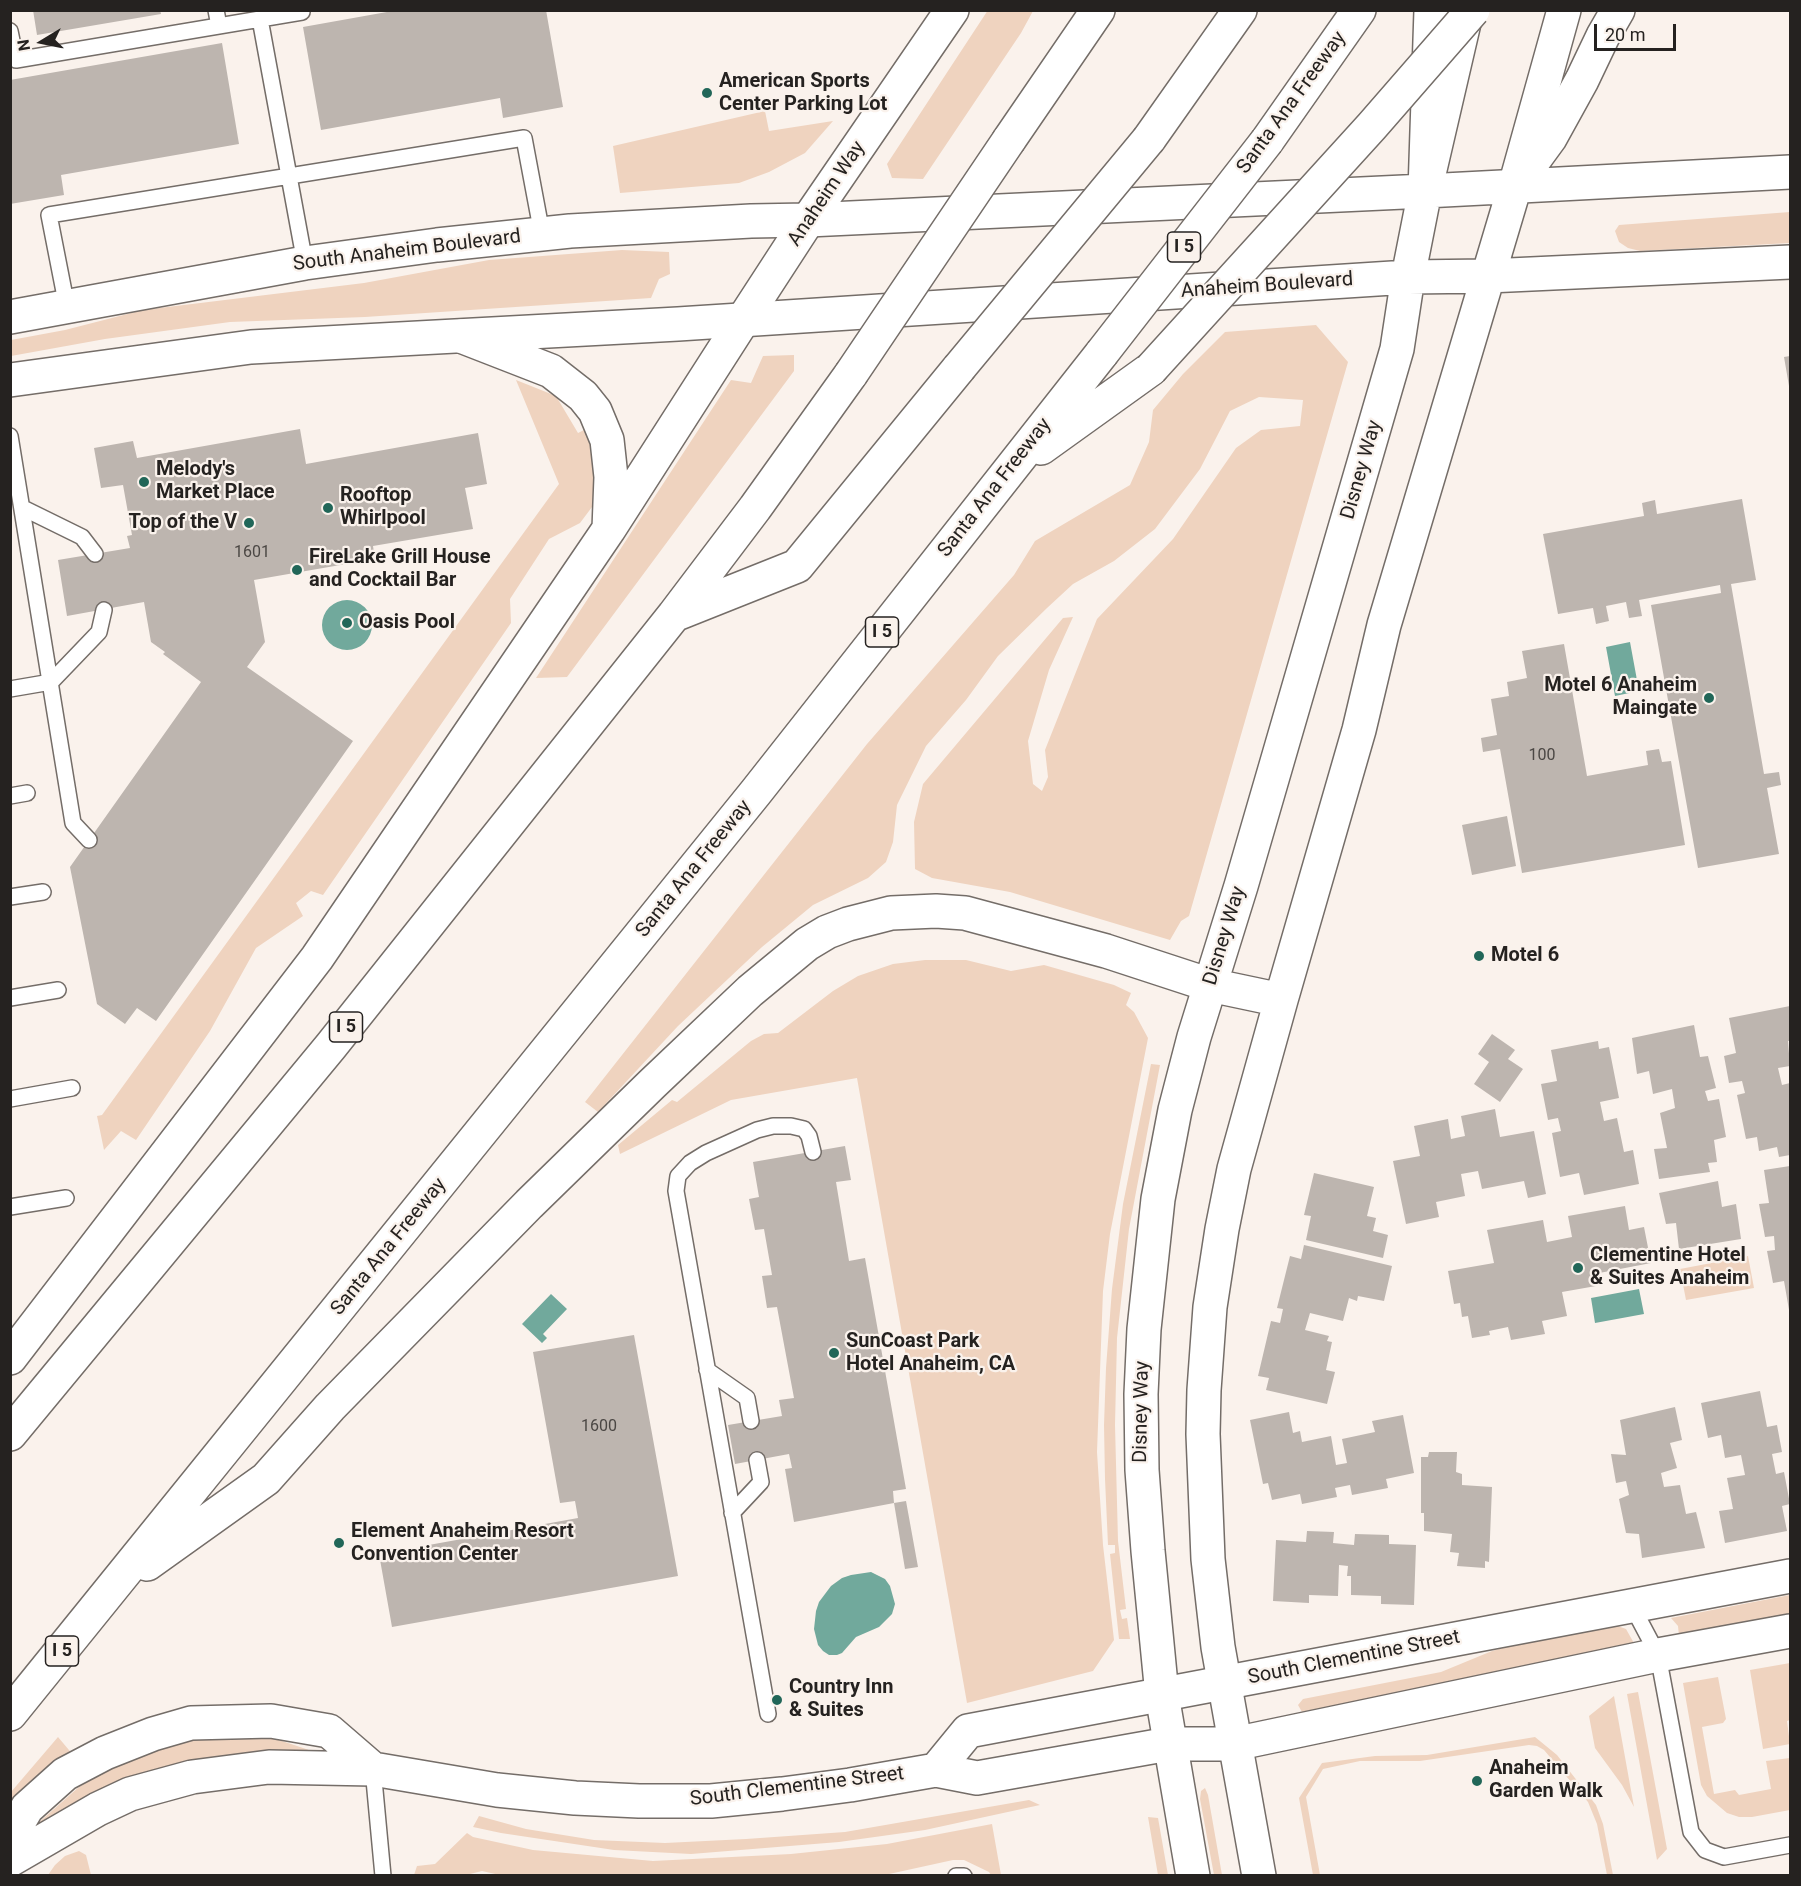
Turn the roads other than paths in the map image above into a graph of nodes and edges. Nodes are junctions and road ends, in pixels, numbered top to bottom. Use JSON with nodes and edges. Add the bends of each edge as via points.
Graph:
{"nodes":[{"id":1,"x":952,"y":10,"type":"edge"},
{"id":2,"x":1098,"y":10,"type":"edge"},
{"id":3,"x":1240,"y":10,"type":"edge"},
{"id":4,"x":1359,"y":10,"type":"edge"},
{"id":5,"x":1431,"y":10,"type":"edge"},
{"id":6,"x":1467,"y":10,"type":"edge"},
{"id":7,"x":1473,"y":10,"type":"edge"},
{"id":8,"x":1564,"y":10,"type":"edge"},
{"id":9,"x":1618,"y":10,"type":"edge"},
{"id":10,"x":305,"y":11,"type":"edge"},
{"id":11,"x":217,"y":18,"type":"edge"},
{"id":12,"x":260,"y":19,"type":"junction"},
{"id":13,"x":10,"y":31,"type":"edge"},
{"id":14,"x":1791,"y":172,"type":"edge"},
{"id":15,"x":289,"y":176,"type":"junction"},
{"id":16,"x":1515,"y":186,"type":"junction"},
{"id":17,"x":1425,"y":191,"type":"junction"},
{"id":18,"x":808,"y":220,"type":"junction"},
{"id":19,"x":542,"y":234,"type":"junction"},
{"id":20,"x":1791,"y":262,"type":"edge"},
{"id":21,"x":305,"y":263,"type":"junction"},
{"id":22,"x":1488,"y":276,"type":"junction"},
{"id":23,"x":1408,"y":277,"type":"junction"},
{"id":24,"x":67,"y":307,"type":"junction"},
{"id":25,"x":10,"y":317,"type":"edge"},
{"id":26,"x":743,"y":320,"type":"junction"},
{"id":27,"x":461,"y":336,"type":"junction"},
{"id":28,"x":10,"y":380,"type":"edge"},
{"id":29,"x":10,"y":436,"type":"edge"},
{"id":30,"x":1008,"y":472,"type":"junction"},
{"id":31,"x":23,"y":508,"type":"junction"},
{"id":32,"x":609,"y":529,"type":"junction"},
{"id":33,"x":95,"y":554,"type":"dead end"},
{"id":34,"x":104,"y":609,"type":"dead end"},
{"id":35,"x":674,"y":615,"type":"junction"},
{"id":36,"x":51,"y":682,"type":"junction"},
{"id":37,"x":10,"y":689,"type":"edge"},
{"id":38,"x":27,"y":793,"type":"dead end"},
{"id":39,"x":10,"y":796,"type":"edge"},
{"id":40,"x":89,"y":840,"type":"dead end"},
{"id":41,"x":43,"y":892,"type":"dead end"},
{"id":42,"x":10,"y":897,"type":"edge"},
{"id":43,"x":1210,"y":985,"type":"junction"},
{"id":44,"x":58,"y":990,"type":"dead end"},
{"id":45,"x":10,"y":998,"type":"edge"},
{"id":46,"x":1281,"y":1000,"type":"junction"},
{"id":47,"x":72,"y":1088,"type":"dead end"},
{"id":48,"x":10,"y":1099,"type":"edge"},
{"id":49,"x":813,"y":1152,"type":"dead end"},
{"id":50,"x":66,"y":1198,"type":"dead end"},
{"id":51,"x":10,"y":1207,"type":"edge"},
{"id":52,"x":10,"y":1358,"type":"edge"},
{"id":53,"x":707,"y":1370,"type":"junction"},
{"id":54,"x":751,"y":1421,"type":"dead end"},
{"id":55,"x":10,"y":1434,"type":"edge"},
{"id":56,"x":757,"y":1460,"type":"dead end"},
{"id":57,"x":732,"y":1513,"type":"junction"},
{"id":58,"x":1791,"y":1576,"type":"edge"},
{"id":59,"x":113,"y":1589,"type":"junction"},
{"id":60,"x":1632,"y":1606,"type":"junction"},
{"id":61,"x":1791,"y":1631,"type":"edge"},
{"id":62,"x":1658,"y":1655,"type":"junction"},
{"id":63,"x":1224,"y":1683,"type":"junction"},
{"id":64,"x":1162,"y":1695,"type":"junction"},
{"id":65,"x":10,"y":1714,"type":"edge"},
{"id":66,"x":768,"y":1714,"type":"dead end"},
{"id":67,"x":1169,"y":1744,"type":"junction"},
{"id":68,"x":1234,"y":1744,"type":"junction"},
{"id":69,"x":373,"y":1769,"type":"junction"},
{"id":70,"x":936,"y":1770,"type":"junction"},
{"id":71,"x":10,"y":1837,"type":"edge"},
{"id":72,"x":1791,"y":1845,"type":"edge"},
{"id":73,"x":10,"y":1860,"type":"edge"},
{"id":74,"x":382,"y":1875,"type":"edge"},
{"id":75,"x":1192,"y":1875,"type":"edge"},
{"id":76,"x":1259,"y":1875,"type":"edge"}],
"edges":[{"from":1,"to":18,"type":"main road","name":"Anaheim Way"},
{"from":2,"to":35,"type":"main road","number":"I 5","bridge":true,"via":[[850,374]]},
{"from":3,"to":35,"type":"main road","bridge":true,"via":[[1149,139],[797,566]]},
{"from":4,"to":30,"type":"main road","name":"Santa Ana Freeway","number":"I 5","bridge":true,"via":[[1267,141]]},
{"from":5,"to":17,"type":"main road","name":"Disney Way"},
{"from":6,"to":17,"type":"main road"},
{"from":7,"to":30,"type":"main road","bridge":true,"via":[[1151,369]]},
{"from":8,"to":16,"type":"main road"},
{"from":9,"to":16,"type":"main road","via":[[1550,138]]},
{"from":10,"to":12,"type":"lane"},
{"from":11,"to":12,"type":"lane"},
{"from":11,"to":13,"type":"lane","via":[[16,60]]},
{"from":12,"to":15,"type":"lane"},
{"from":14,"to":16,"type":"main road"},
{"from":15,"to":19,"type":"lane","via":[[524,138]]},
{"from":15,"to":21,"type":"lane"},
{"from":15,"to":24,"type":"lane","via":[[49,215]]},
{"from":16,"to":17,"type":"main road"},
{"from":16,"to":22,"type":"main road"},
{"from":17,"to":18,"type":"main road"},
{"from":17,"to":23,"type":"main road","name":"Disney Way"},
{"from":18,"to":19,"type":"main road","name":"South Anaheim Boulevard"},
{"from":18,"to":26,"type":"main road","name":"Anaheim Way"},
{"from":19,"to":21,"type":"main road","name":"South Anaheim Boulevard"},
{"from":20,"to":22,"type":"main road","name":"Anaheim Boulevard"},
{"from":21,"to":24,"type":"main road","name":"South Anaheim Boulevard"},
{"from":22,"to":23,"type":"main road","name":"Anaheim Boulevard"},
{"from":22,"to":46,"type":"main road","via":[[1384,625],[1359,730]]},
{"from":23,"to":26,"type":"main road","name":"Anaheim Boulevard"},
{"from":23,"to":43,"type":"main road","name":"Disney Way","via":[[1397,349]]},
{"from":24,"to":25,"type":"main road","name":"South Anaheim Boulevard"},
{"from":26,"to":27,"type":"main road"},
{"from":26,"to":32,"type":"main road","name":"Anaheim Way"},
{"from":27,"to":28,"type":"main road","via":[[250,346]]},
{"from":27,"to":32,"type":"main road","via":[[551,371],[583,396],[595,411],[607,440],[611,477]]},
{"from":29,"to":31,"type":"lane"},
{"from":30,"to":59,"type":"main road","name":"Santa Ana Freeway","number":"I 5","via":[[756,792]]},
{"from":31,"to":33,"type":"lane","via":[[82,537]]},
{"from":31,"to":36,"type":"lane"},
{"from":32,"to":52,"type":"main road","name":"Anaheim Way","via":[[317,958]]},
{"from":34,"to":36,"type":"lane","via":[[99,632]]},
{"from":35,"to":55,"type":"main road","number":"I 5","via":[[331,1046]]},
{"from":36,"to":37,"type":"lane"},
{"from":36,"to":40,"type":"lane","via":[[73,824]]},
{"from":38,"to":39,"type":"lane"},
{"from":41,"to":42,"type":"lane"},
{"from":43,"to":46,"type":"main road"},
{"from":43,"to":59,"type":"main road","via":[[1106,951],[966,913],[891,913],[827,932],[750,991],[627,1108],[330,1407],[266,1479]]},
{"from":43,"to":64,"type":"main road","name":"Disney Way","via":[[1175,1110],[1158,1199],[1145,1309],[1142,1470]]},
{"from":44,"to":45,"type":"lane"},
{"from":46,"to":63,"type":"main road","via":[[1234,1169],[1210,1306],[1203,1434],[1208,1559]]},
{"from":47,"to":48,"type":"lane"},
{"from":49,"to":53,"type":"lane","via":[[804,1129],[773,1126],[706,1152],[678,1176],[676,1191]]},
{"from":50,"to":51,"type":"lane"},
{"from":53,"to":54,"type":"lane","via":[[747,1398]]},
{"from":53,"to":57,"type":"lane"},
{"from":56,"to":57,"type":"lane","via":[[761,1482]]},
{"from":57,"to":66,"type":"lane"},
{"from":58,"to":60,"type":"main road","name":"South Clementine Street"},
{"from":59,"to":65,"type":"main road","name":"Santa Ana Freeway","number":"I 5"},
{"from":60,"to":62,"type":"lane"},
{"from":60,"to":63,"type":"main road","name":"South Clementine Street"},
{"from":61,"to":62,"type":"main road","name":"South Clementine Street"},
{"from":62,"to":68,"type":"main road","name":"South Clementine Street"},
{"from":62,"to":72,"type":"lane","via":[[1691,1832],[1704,1850],[1724,1857]]},
{"from":63,"to":64,"type":"main road","name":"South Clementine Street"},
{"from":63,"to":68,"type":"main road"},
{"from":64,"to":67,"type":"main road","name":"Disney Way"},
{"from":64,"to":70,"type":"main road","name":"South Clementine Street","via":[[968,1731]]},
{"from":67,"to":68,"type":"main road","name":"South Clementine Street"},
{"from":67,"to":70,"type":"main road","name":"South Clementine Street","via":[[977,1778]]},
{"from":67,"to":75,"type":"main road","name":"Disney Way"},
{"from":68,"to":76,"type":"main road"},
{"from":69,"to":70,"type":"main road","name":"South Clementine Street","via":[[497,1790],[639,1801],[711,1801],[782,1794]]},
{"from":69,"to":71,"type":"main road","via":[[328,1731],[271,1721],[191,1724],[105,1753],[65,1774],[27,1808]]},
{"from":69,"to":73,"type":"main road","name":"South Clementine Street","via":[[269,1767],[192,1777],[130,1794]]},
{"from":69,"to":74,"type":"lane"}]}
